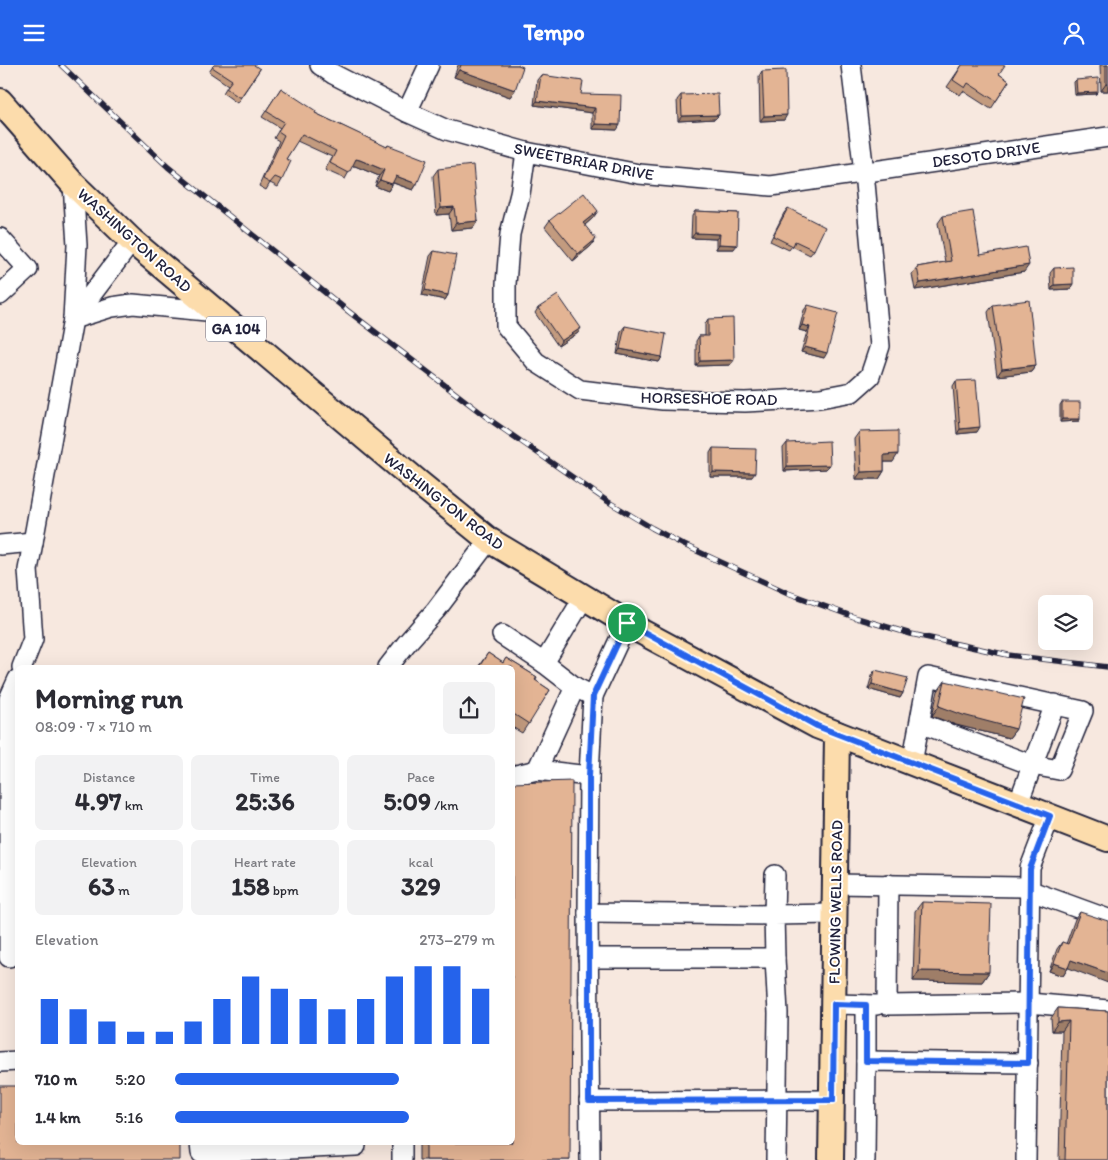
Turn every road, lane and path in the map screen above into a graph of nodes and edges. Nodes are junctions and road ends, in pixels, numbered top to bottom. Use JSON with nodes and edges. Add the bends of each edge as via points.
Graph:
{"nodes":[{"id":1,"x":320,"y":65,"type":"edge"},
{"id":2,"x":429,"y":65,"type":"edge"},
{"id":3,"x":851,"y":65,"type":"edge"},
{"id":4,"x":1,"y":103,"type":"edge"},
{"id":5,"x":407,"y":112,"type":"junction"},
{"id":6,"x":1108,"y":137,"type":"edge"},
{"id":7,"x":526,"y":152,"type":"junction"},
{"id":8,"x":864,"y":171,"type":"junction"},
{"id":9,"x":73,"y":184,"type":"junction"},
{"id":10,"x":0,"y":238,"type":"edge"},
{"id":11,"x":132,"y":241,"type":"junction"},
{"id":12,"x":3,"y":287,"type":"edge"},
{"id":13,"x":217,"y":312,"type":"junction"},
{"id":14,"x":73,"y":319,"type":"junction"},
{"id":15,"x":489,"y":540,"type":"junction"},
{"id":16,"x":33,"y":542,"type":"junction"},
{"id":17,"x":0,"y":545,"type":"edge"},
{"id":18,"x":584,"y":597,"type":"junction"},
{"id":19,"x":627,"y":623,"type":"junction"},
{"id":20,"x":502,"y":635,"type":"dead end"},
{"id":21,"x":544,"y":663,"type":"junction"},
{"id":22,"x":23,"y":665,"type":"edge"},
{"id":23,"x":390,"y":665,"type":"edge"},
{"id":24,"x":15,"y":686,"type":"edge"},
{"id":25,"x":575,"y":687,"type":"junction"},
{"id":26,"x":593,"y":696,"type":"junction"},
{"id":27,"x":1055,"y":704,"type":"junction"},
{"id":28,"x":920,"y":723,"type":"junction"},
{"id":29,"x":837,"y":734,"type":"junction"},
{"id":30,"x":912,"y":763,"type":"junction"},
{"id":31,"x":1032,"y":765,"type":"junction"},
{"id":32,"x":537,"y":770,"type":"junction"},
{"id":33,"x":515,"y":775,"type":"edge"},
{"id":34,"x":589,"y":776,"type":"junction"},
{"id":35,"x":1018,"y":804,"type":"junction"},
{"id":36,"x":1050,"y":816,"type":"junction"},
{"id":37,"x":1108,"y":838,"type":"edge"},
{"id":38,"x":775,"y":875,"type":"dead end"},
{"id":39,"x":835,"y":884,"type":"junction"},
{"id":40,"x":888,"y":885,"type":"junction"},
{"id":41,"x":1031,"y":891,"type":"junction"},
{"id":42,"x":588,"y":913,"type":"junction"},
{"id":43,"x":834,"y":914,"type":"junction"},
{"id":44,"x":774,"y":915,"type":"junction"},
{"id":45,"x":1108,"y":919,"type":"edge"},
{"id":46,"x":9,"y":957,"type":"dead end"},
{"id":47,"x":588,"y":957,"type":"junction"},
{"id":48,"x":775,"y":958,"type":"junction"},
{"id":49,"x":1029,"y":1003,"type":"junction"},
{"id":50,"x":834,"y":1004,"type":"junction"},
{"id":51,"x":866,"y":1005,"type":"junction"},
{"id":52,"x":887,"y":1005,"type":"junction"},
{"id":53,"x":1108,"y":1010,"type":"edge"},
{"id":54,"x":15,"y":1061,"type":"edge"},
{"id":55,"x":866,"y":1061,"type":"junction"},
{"id":56,"x":0,"y":1062,"type":"edge"},
{"id":57,"x":1028,"y":1063,"type":"junction"},
{"id":58,"x":777,"y":1099,"type":"junction"},
{"id":59,"x":833,"y":1100,"type":"junction"},
{"id":60,"x":589,"y":1101,"type":"junction"},
{"id":61,"x":200,"y":1145,"type":"edge"},
{"id":62,"x":402,"y":1145,"type":"edge"},
{"id":63,"x":356,"y":1150,"type":"edge"},
{"id":64,"x":402,"y":1160,"type":"edge"},
{"id":65,"x":590,"y":1160,"type":"edge"},
{"id":66,"x":776,"y":1160,"type":"edge"},
{"id":67,"x":831,"y":1160,"type":"edge"},
{"id":68,"x":865,"y":1160,"type":"edge"},
{"id":69,"x":1026,"y":1160,"type":"edge"}],
"edges":[{"from":1,"to":5,"type":"street","name":"SWEETBRIAR DRIVE"},
{"from":2,"to":5,"type":"street"},
{"from":3,"to":8,"type":"street","name":"HORSESHOE ROAD"},
{"from":4,"to":9,"type":"main road","name":"WASHINGTON ROAD","number":"GA 104"},
{"from":5,"to":7,"type":"street","name":"SWEETBRIAR DRIVE","via":[[447,130]]},
{"from":6,"to":8,"type":"street","name":"DESOTO DRIVE"},
{"from":7,"to":8,"type":"street","name":"SWEETBRIAR DRIVE","via":[[639,174],[771,186]]},
{"from":7,"to":8,"type":"street","name":"HORSESHOE ROAD","via":[[510,234],[506,326],[536,362],[580,390],[663,400],[745,402],[820,398],[852,392],[870,376],[880,346]]},
{"from":9,"to":11,"type":"main road","name":"WASHINGTON ROAD","number":"GA 104"},
{"from":9,"to":14,"type":"street","via":[[77,245]]},
{"from":10,"to":12,"type":"street","via":[[28,269]]},
{"from":11,"to":13,"type":"main road","name":"WASHINGTON ROAD","number":"GA 104"},
{"from":11,"to":14,"type":"street"},
{"from":13,"to":14,"type":"street","via":[[133,304]]},
{"from":13,"to":15,"type":"main road","name":"WASHINGTON ROAD","number":"GA 104"},
{"from":14,"to":16,"type":"street"},
{"from":15,"to":18,"type":"main road","name":"WASHINGTON ROAD","number":"GA 104"},
{"from":15,"to":23,"type":"street"},
{"from":16,"to":17,"type":"street"},
{"from":16,"to":22,"type":"street","via":[[28,570],[33,639]]},
{"from":18,"to":19,"type":"main road","name":"WASHINGTON ROAD","number":"GA 104"},
{"from":18,"to":21,"type":"street"},
{"from":19,"to":26,"type":"street"},
{"from":19,"to":29,"type":"main road","name":"WASHINGTON ROAD","number":"GA 104","via":[[778,706]]},
{"from":20,"to":21,"type":"street"},
{"from":21,"to":25,"type":"street"},
{"from":24,"to":46,"type":"street","via":[[9,699]]},
{"from":25,"to":26,"type":"street"},
{"from":25,"to":32,"type":"street"},
{"from":26,"to":34,"type":"street"},
{"from":27,"to":28,"type":"street","via":[[928,677]]},
{"from":27,"to":31,"type":"street"},
{"from":27,"to":31,"type":"street","via":[[1082,711],[1059,770]]},
{"from":28,"to":30,"type":"street"},
{"from":28,"to":31,"type":"street"},
{"from":29,"to":30,"type":"main road","name":"WASHINGTON ROAD","number":"GA 104"},
{"from":29,"to":39,"type":"main road","name":"FLOWING WELLS ROAD"},
{"from":30,"to":35,"type":"main road","name":"WASHINGTON ROAD","number":"GA 104"},
{"from":31,"to":35,"type":"street"},
{"from":32,"to":33,"type":"street"},
{"from":32,"to":34,"type":"street"},
{"from":34,"to":42,"type":"street"},
{"from":35,"to":36,"type":"main road","name":"WASHINGTON ROAD","number":"GA 104"},
{"from":36,"to":37,"type":"main road","name":"WASHINGTON ROAD","number":"GA 104"},
{"from":36,"to":41,"type":"street","via":[[1030,869]]},
{"from":38,"to":44,"type":"street"},
{"from":39,"to":40,"type":"street"},
{"from":39,"to":43,"type":"main road","name":"FLOWING WELLS ROAD"},
{"from":40,"to":41,"type":"street","via":[[1022,887]]},
{"from":40,"to":52,"type":"street"},
{"from":41,"to":45,"type":"street"},
{"from":41,"to":49,"type":"street"},
{"from":42,"to":44,"type":"street"},
{"from":42,"to":47,"type":"street"},
{"from":43,"to":44,"type":"street"},
{"from":43,"to":50,"type":"main road","name":"FLOWING WELLS ROAD"},
{"from":44,"to":48,"type":"street"},
{"from":47,"to":48,"type":"street"},
{"from":47,"to":60,"type":"street"},
{"from":48,"to":58,"type":"street"},
{"from":49,"to":52,"type":"street"},
{"from":49,"to":53,"type":"street"},
{"from":49,"to":57,"type":"street"},
{"from":50,"to":51,"type":"street"},
{"from":50,"to":59,"type":"main road","name":"FLOWING WELLS ROAD"},
{"from":51,"to":52,"type":"street"},
{"from":51,"to":55,"type":"street"},
{"from":54,"to":56,"type":"street"},
{"from":55,"to":57,"type":"street"},
{"from":55,"to":68,"type":"street"},
{"from":57,"to":69,"type":"street"},
{"from":58,"to":59,"type":"street"},
{"from":58,"to":60,"type":"street"},
{"from":58,"to":66,"type":"street"},
{"from":59,"to":67,"type":"main road","name":"FLOWING WELLS ROAD"},
{"from":60,"to":65,"type":"street"},
{"from":61,"to":63,"type":"street","via":[[201,1153]]},
{"from":62,"to":64,"type":"street"}]}
